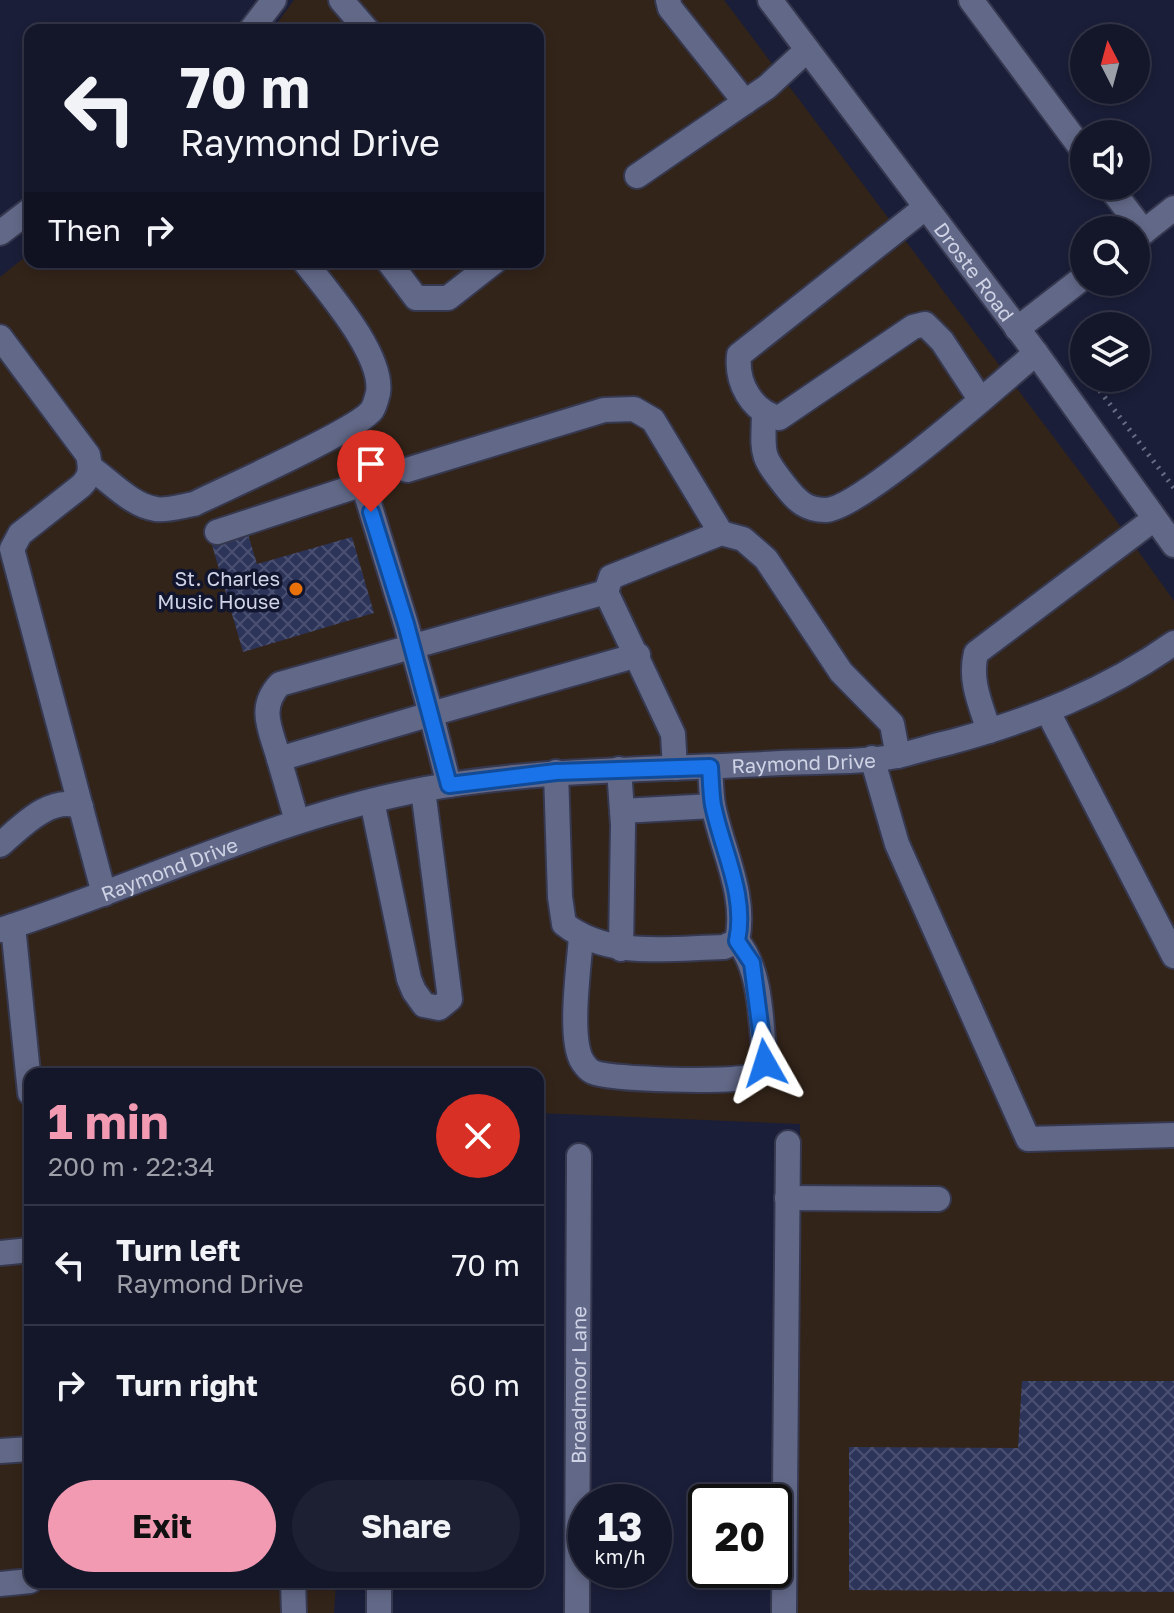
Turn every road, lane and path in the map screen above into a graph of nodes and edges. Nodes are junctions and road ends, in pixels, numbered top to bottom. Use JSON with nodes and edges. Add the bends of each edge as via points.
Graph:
{"nodes":[{"id":1,"x":274,"y":0,"type":"edge"},
{"id":2,"x":341,"y":0,"type":"edge"},
{"id":3,"x":668,"y":0,"type":"edge"},
{"id":4,"x":770,"y":0,"type":"edge"},
{"id":5,"x":971,"y":0,"type":"edge"},
{"id":6,"x":256,"y":24,"type":"edge"},
{"id":7,"x":362,"y":24,"type":"edge"},
{"id":8,"x":807,"y":50,"type":"junction"},
{"id":9,"x":745,"y":102,"type":"junction"},
{"id":10,"x":1070,"y":133,"type":"edge"},
{"id":11,"x":637,"y":176,"type":"dead end"},
{"id":12,"x":926,"y":207,"type":"junction"},
{"id":13,"x":1174,"y":208,"type":"edge"},
{"id":14,"x":24,"y":215,"type":"edge"},
{"id":15,"x":1150,"y":227,"type":"edge"},
{"id":16,"x":0,"y":233,"type":"edge"},
{"id":17,"x":310,"y":268,"type":"edge"},
{"id":18,"x":394,"y":268,"type":"edge"},
{"id":19,"x":486,"y":268,"type":"edge"},
{"id":20,"x":1070,"y":288,"type":"edge"},
{"id":21,"x":1017,"y":329,"type":"junction"},
{"id":22,"x":2,"y":342,"type":"edge"},
{"id":23,"x":1036,"y":353,"type":"junction"},
{"id":24,"x":1101,"y":392,"type":"edge"},
{"id":25,"x":980,"y":399,"type":"junction"},
{"id":26,"x":764,"y":414,"type":"junction"},
{"id":27,"x":91,"y":468,"type":"junction"},
{"id":28,"x":407,"y":470,"type":"dead end"},
{"id":29,"x":1174,"y":488,"type":"edge"},
{"id":30,"x":1154,"y":519,"type":"junction"},
{"id":31,"x":217,"y":532,"type":"dead end"},
{"id":32,"x":721,"y":533,"type":"junction"},
{"id":33,"x":1174,"y":545,"type":"edge"},
{"id":34,"x":606,"y":592,"type":"junction"},
{"id":35,"x":1174,"y":643,"type":"edge"},
{"id":36,"x":412,"y":647,"type":"junction"},
{"id":37,"x":638,"y":655,"type":"junction"},
{"id":38,"x":1048,"y":712,"type":"junction"},
{"id":39,"x":431,"y":714,"type":"junction"},
{"id":40,"x":989,"y":731,"type":"junction"},
{"id":41,"x":898,"y":756,"type":"junction"},
{"id":42,"x":872,"y":758,"type":"junction"},
{"id":43,"x":279,"y":759,"type":"junction"},
{"id":44,"x":710,"y":767,"type":"junction"},
{"id":45,"x":675,"y":768,"type":"junction"},
{"id":46,"x":619,"y":769,"type":"junction"},
{"id":47,"x":556,"y":772,"type":"junction"},
{"id":48,"x":449,"y":785,"type":"junction"},
{"id":49,"x":423,"y":790,"type":"junction"},
{"id":50,"x":372,"y":801,"type":"junction"},
{"id":51,"x":713,"y":806,"type":"junction"},
{"id":52,"x":81,"y":807,"type":"junction"},
{"id":53,"x":622,"y":811,"type":"junction"},
{"id":54,"x":297,"y":821,"type":"junction"},
{"id":55,"x":0,"y":845,"type":"edge"},
{"id":56,"x":104,"y":894,"type":"junction"},
{"id":57,"x":7,"y":928,"type":"edge"},
{"id":58,"x":581,"y":937,"type":"junction"},
{"id":59,"x":737,"y":941,"type":"junction"},
{"id":60,"x":621,"y":949,"type":"junction"},
{"id":61,"x":1174,"y":956,"type":"edge"},
{"id":62,"x":27,"y":1068,"type":"edge"},
{"id":63,"x":1174,"y":1135,"type":"edge"},
{"id":64,"x":788,"y":1143,"type":"dead end"},
{"id":65,"x":579,"y":1156,"type":"dead end"},
{"id":66,"x":787,"y":1198,"type":"junction"},
{"id":67,"x":938,"y":1199,"type":"dead end"},
{"id":68,"x":24,"y":1251,"type":"edge"},
{"id":69,"x":0,"y":1253,"type":"edge"},
{"id":70,"x":24,"y":1449,"type":"edge"},
{"id":71,"x":0,"y":1451,"type":"edge"},
{"id":72,"x":24,"y":1582,"type":"edge"},
{"id":73,"x":0,"y":1584,"type":"edge"},
{"id":74,"x":293,"y":1588,"type":"edge"},
{"id":75,"x":379,"y":1588,"type":"edge"},
{"id":76,"x":294,"y":1613,"type":"edge"},
{"id":77,"x":379,"y":1613,"type":"edge"},
{"id":78,"x":577,"y":1613,"type":"edge"},
{"id":79,"x":784,"y":1613,"type":"edge"}],
"edges":[{"from":1,"to":6,"type":"street"},
{"from":2,"to":7,"type":"street"},
{"from":3,"to":9,"type":"street"},
{"from":4,"to":8,"type":"street","name":"Droste Road"},
{"from":5,"to":10,"type":"street"},
{"from":8,"to":9,"type":"street"},
{"from":8,"to":12,"type":"street","name":"Droste Road"},
{"from":9,"to":11,"type":"street"},
{"from":12,"to":21,"type":"street","name":"Droste Road"},
{"from":12,"to":26,"type":"street","via":[[739,355],[737,373]]},
{"from":13,"to":15,"type":"street"},
{"from":14,"to":16,"type":"street"},
{"from":17,"to":27,"type":"street","via":[[356,328],[371,359],[379,391],[372,411],[194,504],[156,509],[134,500]]},
{"from":18,"to":19,"type":"street","via":[[416,298],[448,298]]},
{"from":20,"to":21,"type":"street"},
{"from":21,"to":23,"type":"street","name":"Droste Road"},
{"from":22,"to":27,"type":"street","via":[[88,455]]},
{"from":23,"to":25,"type":"street"},
{"from":23,"to":30,"type":"street","name":"Droste Road"},
{"from":24,"to":29,"type":"path"},
{"from":25,"to":26,"type":"street","via":[[925,324],[779,418]]},
{"from":25,"to":26,"type":"street","via":[[859,495],[829,510],[797,501],[764,460]]},
{"from":27,"to":52,"type":"street","via":[[81,486],[20,534],[12,549]]},
{"from":28,"to":32,"type":"street","via":[[604,410],[634,409],[653,420]]},
{"from":30,"to":33,"type":"street","name":"Droste Road"},
{"from":30,"to":40,"type":"street","via":[[976,653],[974,682]]},
{"from":31,"to":36,"type":"street","via":[[363,484]]},
{"from":32,"to":34,"type":"street","via":[[611,577]]},
{"from":32,"to":41,"type":"street","via":[[743,539],[766,559],[841,672],[892,724]]},
{"from":34,"to":36,"type":"street"},
{"from":34,"to":37,"type":"street"},
{"from":35,"to":38,"type":"street","name":"Raymond Drive","via":[[1137,669]]},
{"from":36,"to":39,"type":"street"},
{"from":36,"to":43,"type":"street","via":[[280,684],[269,695],[266,711]]},
{"from":37,"to":39,"type":"street"},
{"from":37,"to":45,"type":"street","via":[[673,734]]},
{"from":38,"to":40,"type":"street","name":"Raymond Drive"},
{"from":38,"to":61,"type":"street"},
{"from":39,"to":43,"type":"street"},
{"from":39,"to":48,"type":"street"},
{"from":40,"to":41,"type":"street","name":"Raymond Drive"},
{"from":41,"to":42,"type":"street","name":"Raymond Drive"},
{"from":42,"to":44,"type":"street","name":"Raymond Drive"},
{"from":42,"to":63,"type":"street","via":[[897,844],[1028,1139]]},
{"from":43,"to":54,"type":"street"},
{"from":44,"to":45,"type":"street","name":"Raymond Drive"},
{"from":44,"to":51,"type":"street"},
{"from":45,"to":46,"type":"street","name":"Raymond Drive"},
{"from":46,"to":47,"type":"street","name":"Raymond Drive"},
{"from":46,"to":53,"type":"street"},
{"from":47,"to":48,"type":"street","name":"Raymond Drive"},
{"from":47,"to":58,"type":"street","via":[[564,924]]},
{"from":48,"to":49,"type":"street","name":"Raymond Drive"},
{"from":49,"to":50,"type":"street","name":"Raymond Drive"},
{"from":49,"to":50,"type":"street","via":[[450,999],[439,1008],[424,1005],[414,991]]},
{"from":50,"to":54,"type":"street","name":"Raymond Drive"},
{"from":51,"to":53,"type":"street"},
{"from":51,"to":59,"type":"street","via":[[741,922]]},
{"from":52,"to":55,"type":"street","via":[[61,804],[45,809]]},
{"from":52,"to":56,"type":"street"},
{"from":53,"to":60,"type":"street"},
{"from":54,"to":56,"type":"street","name":"Raymond Drive"},
{"from":56,"to":57,"type":"street","name":"Raymond Drive"},
{"from":57,"to":62,"type":"street"},
{"from":58,"to":59,"type":"street","via":[[577,1049],[592,1072],[627,1077],[736,1079],[755,1075],[765,1063],[752,963]]},
{"from":58,"to":60,"type":"street"},
{"from":59,"to":60,"type":"street","via":[[724,947]]},
{"from":64,"to":66,"type":"street"},
{"from":65,"to":78,"type":"street","name":"Broadmoor Lane"},
{"from":66,"to":67,"type":"street"},
{"from":66,"to":79,"type":"street"},
{"from":68,"to":69,"type":"street"},
{"from":70,"to":71,"type":"street"},
{"from":72,"to":73,"type":"street"},
{"from":74,"to":76,"type":"street"},
{"from":75,"to":77,"type":"street"}]}
